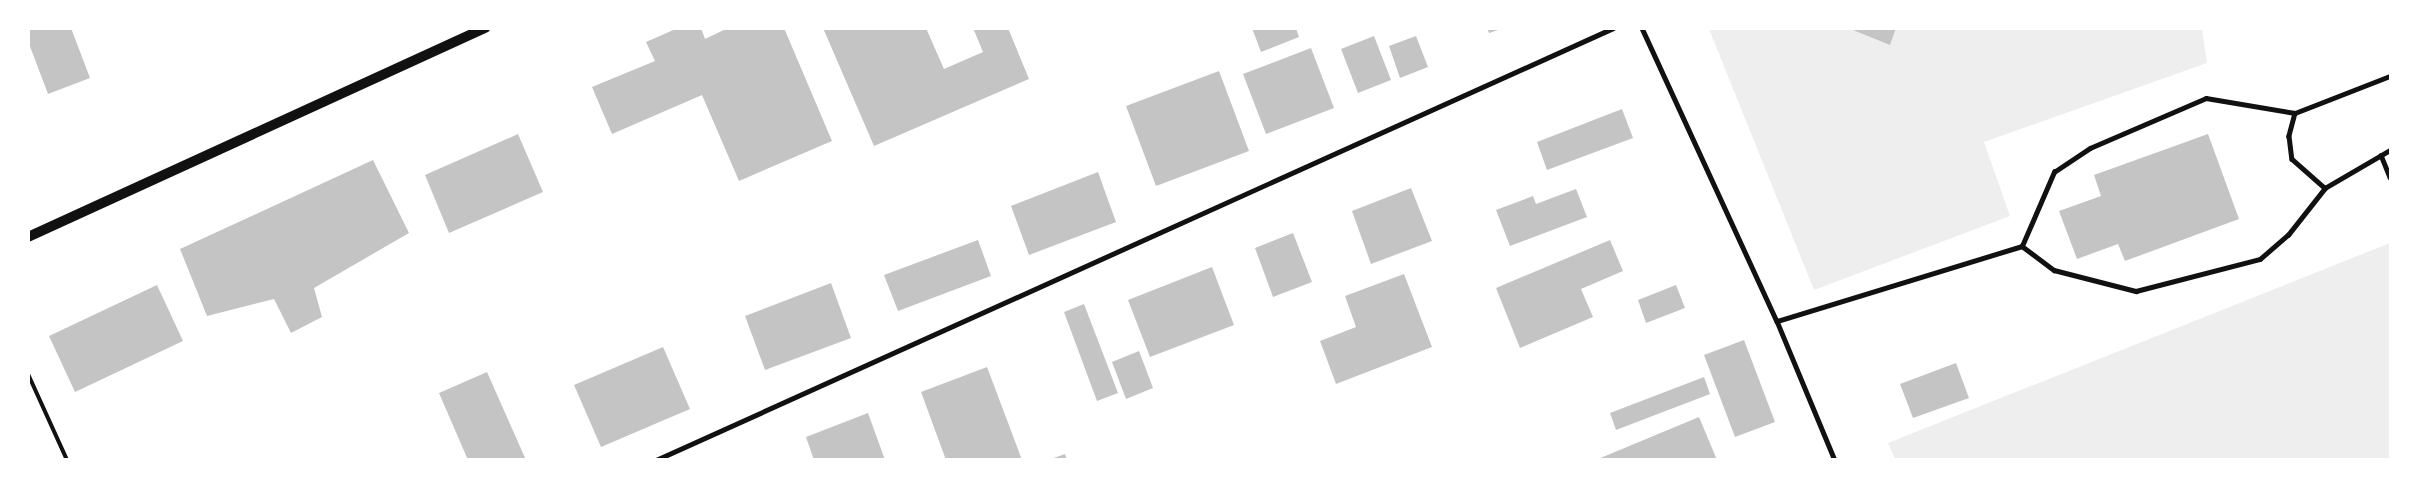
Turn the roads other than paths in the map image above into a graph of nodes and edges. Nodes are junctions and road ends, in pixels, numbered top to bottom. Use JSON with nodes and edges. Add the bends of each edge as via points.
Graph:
{"nodes":[{"id":1,"x":484,"y":28,"type":"edge"},
{"id":2,"x":1613,"y":28,"type":"edge"},
{"id":3,"x":1642,"y":28,"type":"edge"},
{"id":4,"x":2391,"y":76,"type":"edge"},
{"id":5,"x":2295,"y":113,"type":"junction"},
{"id":6,"x":2391,"y":150,"type":"edge"},
{"id":7,"x":2380,"y":154,"type":"junction"},
{"id":8,"x":2391,"y":177,"type":"edge"},
{"id":9,"x":2325,"y":188,"type":"junction"},
{"id":10,"x":28,"y":237,"type":"edge"},
{"id":11,"x":2022,"y":246,"type":"junction"},
{"id":12,"x":1776,"y":321,"type":"junction"},
{"id":13,"x":656,"y":459,"type":"edge"},
{"id":14,"x":1835,"y":459,"type":"edge"}],
"edges":[{"from":1,"to":10,"type":"street"},
{"from":2,"to":13,"type":"lane"},
{"from":3,"to":12,"type":"lane"},
{"from":4,"to":5,"type":"lane"},
{"from":5,"to":9,"type":"lane","via":[[2289,136],[2292,159]]},
{"from":5,"to":11,"type":"lane","via":[[2206,98],[2090,148],[2054,172]]},
{"from":6,"to":7,"type":"lane"},
{"from":7,"to":8,"type":"lane"},
{"from":7,"to":9,"type":"lane"},
{"from":9,"to":11,"type":"lane","via":[[2288,235],[2260,258],[2136,291],[2054,270]]},
{"from":11,"to":12,"type":"lane"},
{"from":12,"to":14,"type":"lane"}]}
